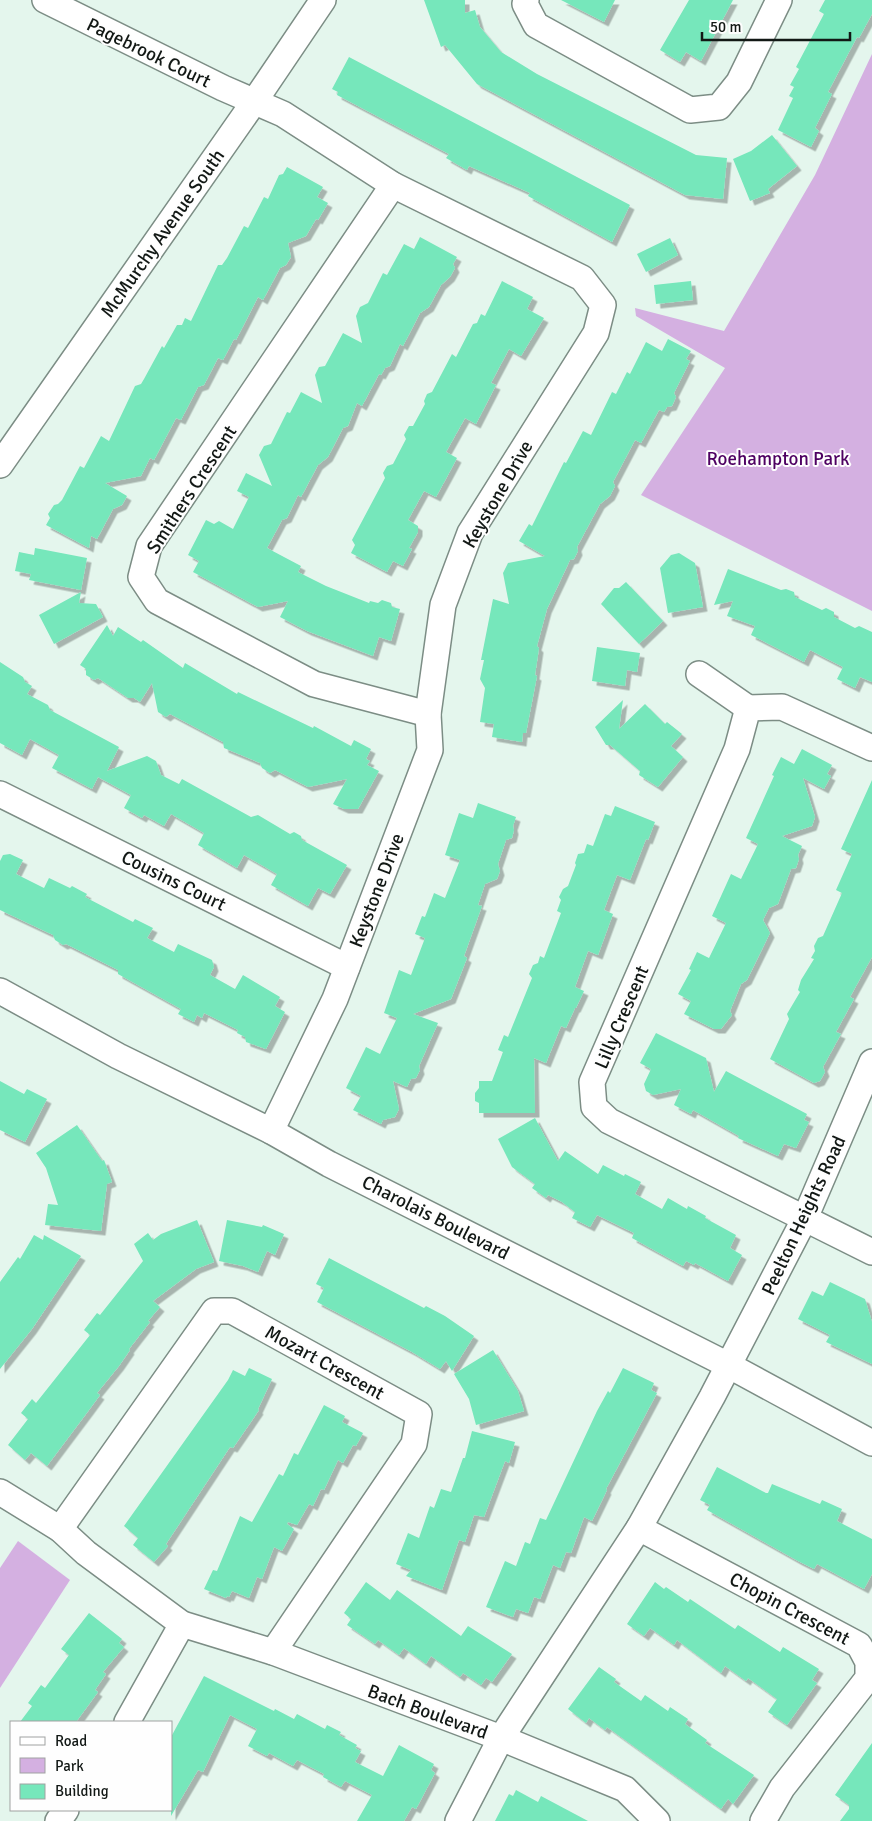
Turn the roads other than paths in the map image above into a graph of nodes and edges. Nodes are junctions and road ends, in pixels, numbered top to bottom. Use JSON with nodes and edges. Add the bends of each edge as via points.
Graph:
{"nodes":[{"id":1,"x":45,"y":0,"type":"edge"},
{"id":2,"x":323,"y":0,"type":"edge"},
{"id":3,"x":526,"y":0,"type":"edge"},
{"id":4,"x":779,"y":0,"type":"edge"},
{"id":5,"x":254,"y":102,"type":"junction"},
{"id":6,"x":393,"y":185,"type":"junction"},
{"id":7,"x":0,"y":465,"type":"edge"},
{"id":8,"x":698,"y":674,"type":"dead end"},
{"id":9,"x":748,"y":708,"type":"junction"},
{"id":10,"x":428,"y":714,"type":"junction"},
{"id":11,"x":872,"y":748,"type":"edge"},
{"id":12,"x":0,"y":794,"type":"edge"},
{"id":13,"x":347,"y":967,"type":"junction"},
{"id":14,"x":0,"y":991,"type":"edge"},
{"id":15,"x":872,"y":1062,"type":"edge"},
{"id":16,"x":271,"y":1131,"type":"junction"},
{"id":17,"x":805,"y":1218,"type":"junction"},
{"id":18,"x":872,"y":1252,"type":"edge"},
{"id":19,"x":728,"y":1365,"type":"junction"},
{"id":20,"x":872,"y":1443,"type":"edge"},
{"id":21,"x":0,"y":1492,"type":"edge"},
{"id":22,"x":639,"y":1528,"type":"junction"},
{"id":23,"x":60,"y":1529,"type":"junction"},
{"id":24,"x":182,"y":1624,"type":"junction"},
{"id":25,"x":273,"y":1652,"type":"junction"},
{"id":26,"x":128,"y":1721,"type":"edge"},
{"id":27,"x":502,"y":1738,"type":"junction"},
{"id":28,"x":458,"y":1821,"type":"edge"},
{"id":29,"x":657,"y":1821,"type":"edge"},
{"id":30,"x":763,"y":1821,"type":"edge"}],
"edges":[{"from":1,"to":5,"type":"street","name":"Pagebrook Court"},
{"from":2,"to":5,"type":"street","name":"McMurchy Avenue South"},
{"from":3,"to":4,"type":"street","via":[[536,25],[690,110],[718,107],[739,82]]},
{"from":5,"to":6,"type":"street","name":"Keystone Drive","via":[[283,114]]},
{"from":5,"to":7,"type":"street","name":"McMurchy Avenue South"},
{"from":6,"to":10,"type":"street","name":"Keystone Drive","via":[[582,278],[603,305],[596,333],[470,534],[443,605]]},
{"from":6,"to":10,"type":"street","name":"Smithers Crescent","via":[[149,546],[141,577],[157,601],[314,684]]},
{"from":8,"to":9,"type":"street"},
{"from":9,"to":11,"type":"street","via":[[782,707]]},
{"from":9,"to":17,"type":"street","name":"Lilly Crescent","via":[[737,749],[592,1082],[594,1107],[609,1121]]},
{"from":10,"to":13,"type":"street","name":"Keystone Drive","via":[[430,750]]},
{"from":12,"to":13,"type":"street","name":"Cousins Court"},
{"from":13,"to":16,"type":"street","name":"Keystone Drive","via":[[335,999]]},
{"from":14,"to":16,"type":"street","name":"Charolais Boulevard","via":[[118,1056]]},
{"from":15,"to":17,"type":"street","name":"Peelton Heights Road"},
{"from":16,"to":19,"type":"street","name":"Charolais Boulevard","via":[[329,1164]]},
{"from":17,"to":18,"type":"street","name":"Lilly Crescent"},
{"from":17,"to":19,"type":"street","name":"Peelton Heights Road"},
{"from":19,"to":20,"type":"street","name":"Charolais Boulevard"},
{"from":19,"to":22,"type":"street","name":"Bach Boulevard"},
{"from":21,"to":23,"type":"street","name":"Bach Boulevard"},
{"from":22,"to":27,"type":"street","name":"Bach Boulevard"},
{"from":22,"to":30,"type":"street","name":"Chopin Crescent","via":[[859,1645],[868,1662],[868,1678],[782,1788]]},
{"from":23,"to":24,"type":"street","name":"Bach Boulevard","via":[[86,1553]]},
{"from":23,"to":25,"type":"street","name":"Mozart Crescent","via":[[214,1311],[232,1310],[420,1414],[414,1444]]},
{"from":24,"to":25,"type":"street","name":"Bach Boulevard"},
{"from":24,"to":26,"type":"street"},
{"from":25,"to":27,"type":"street","name":"Bach Boulevard"},
{"from":27,"to":28,"type":"street"},
{"from":27,"to":29,"type":"street","via":[[626,1789]]}]}
